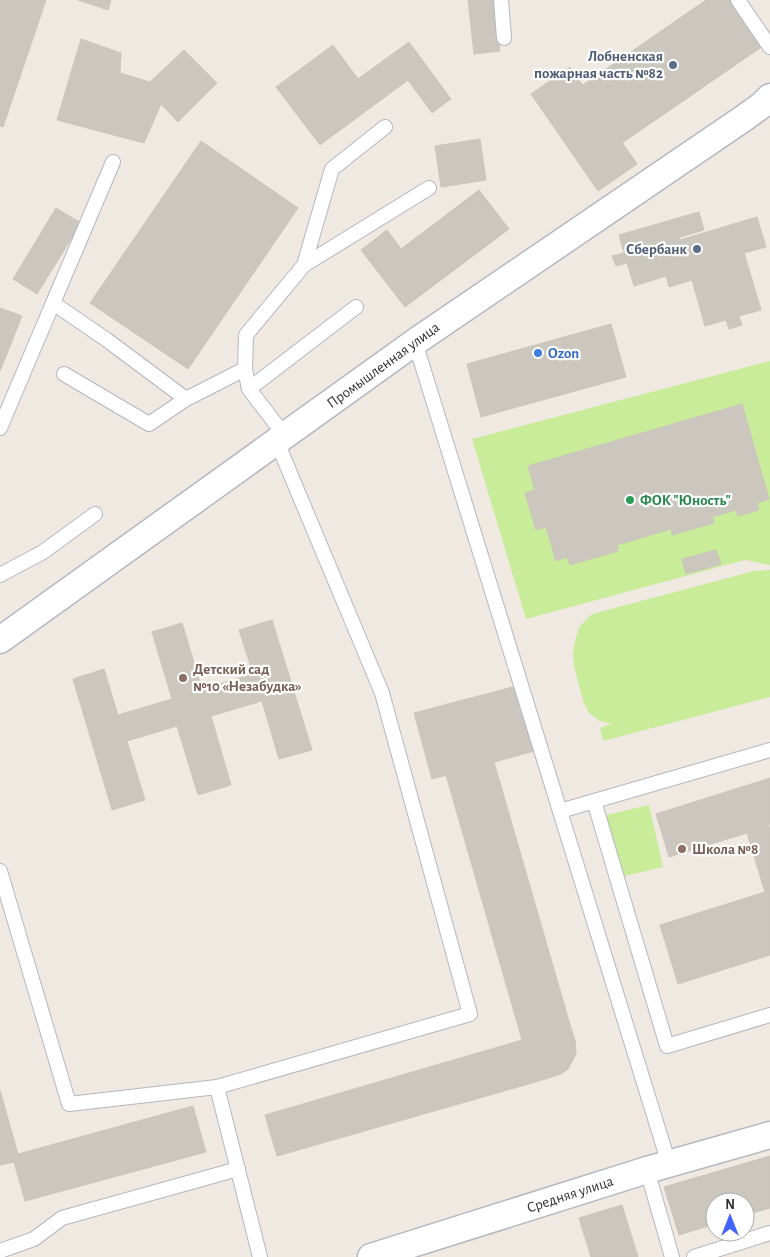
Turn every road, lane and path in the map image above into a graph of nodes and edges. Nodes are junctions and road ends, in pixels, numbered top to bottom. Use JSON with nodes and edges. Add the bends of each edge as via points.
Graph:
{"nodes":[{"id":1,"x":500,"y":0,"type":"edge"},
{"id":2,"x":738,"y":0,"type":"edge"},
{"id":3,"x":504,"y":38,"type":"dead end"},
{"id":4,"x":770,"y":47,"type":"edge"},
{"id":5,"x":770,"y":96,"type":"edge"},
{"id":6,"x":385,"y":128,"type":"dead end"},
{"id":7,"x":113,"y":162,"type":"dead end"},
{"id":8,"x":429,"y":188,"type":"dead end"},
{"id":9,"x":304,"y":265,"type":"junction"},
{"id":10,"x":53,"y":304,"type":"junction"},
{"id":11,"x":356,"y":307,"type":"dead end"},
{"id":12,"x":415,"y":342,"type":"junction"},
{"id":13,"x":245,"y":369,"type":"junction"},
{"id":14,"x":64,"y":374,"type":"dead end"},
{"id":15,"x":249,"y":389,"type":"junction"},
{"id":16,"x":186,"y":399,"type":"junction"},
{"id":17,"x":0,"y":428,"type":"edge"},
{"id":18,"x":281,"y":439,"type":"junction"},
{"id":19,"x":95,"y":514,"type":"dead end"},
{"id":20,"x":0,"y":575,"type":"edge"},
{"id":21,"x":0,"y":640,"type":"edge"},
{"id":22,"x":770,"y":750,"type":"edge"},
{"id":23,"x":594,"y":801,"type":"junction"},
{"id":24,"x":560,"y":811,"type":"junction"},
{"id":25,"x":0,"y":871,"type":"edge"},
{"id":26,"x":770,"y":1015,"type":"edge"},
{"id":27,"x":217,"y":1087,"type":"junction"},
{"id":28,"x":770,"y":1135,"type":"edge"},
{"id":29,"x":658,"y":1167,"type":"junction"},
{"id":30,"x":238,"y":1169,"type":"junction"},
{"id":31,"x":770,"y":1233,"type":"edge"},
{"id":32,"x":0,"y":1251,"type":"edge"},
{"id":33,"x":260,"y":1257,"type":"edge"},
{"id":34,"x":371,"y":1257,"type":"edge"},
{"id":35,"x":672,"y":1257,"type":"edge"},
{"id":36,"x":694,"y":1257,"type":"edge"}],
"edges":[{"from":1,"to":3,"type":"lane"},
{"from":2,"to":4,"type":"lane"},
{"from":5,"to":12,"type":"street","name":"Промышленная улица","via":[[744,118]]},
{"from":6,"to":9,"type":"lane","via":[[332,169]]},
{"from":7,"to":10,"type":"lane"},
{"from":8,"to":9,"type":"lane"},
{"from":9,"to":13,"type":"lane","via":[[246,335]]},
{"from":10,"to":16,"type":"lane"},
{"from":10,"to":17,"type":"lane"},
{"from":11,"to":15,"type":"lane"},
{"from":12,"to":18,"type":"street","name":"Промышленная улица"},
{"from":12,"to":24,"type":"lane"},
{"from":13,"to":15,"type":"lane"},
{"from":13,"to":16,"type":"lane"},
{"from":14,"to":16,"type":"lane","via":[[149,424]]},
{"from":15,"to":18,"type":"lane"},
{"from":18,"to":21,"type":"street","name":"Промышленная улица"},
{"from":18,"to":27,"type":"lane","via":[[382,693],[470,1014]]},
{"from":19,"to":20,"type":"lane","via":[[43,552]]},
{"from":22,"to":23,"type":"lane"},
{"from":23,"to":24,"type":"lane"},
{"from":23,"to":26,"type":"lane","via":[[667,1046]]},
{"from":24,"to":29,"type":"lane"},
{"from":25,"to":27,"type":"lane","via":[[69,1104]]},
{"from":27,"to":30,"type":"lane"},
{"from":28,"to":29,"type":"street","name":"Средняя улица"},
{"from":29,"to":34,"type":"street","name":"Средняя улица"},
{"from":29,"to":35,"type":"lane"},
{"from":30,"to":32,"type":"lane","via":[[62,1218],[34,1239]]},
{"from":30,"to":33,"type":"lane"},
{"from":31,"to":36,"type":"lane"}]}
